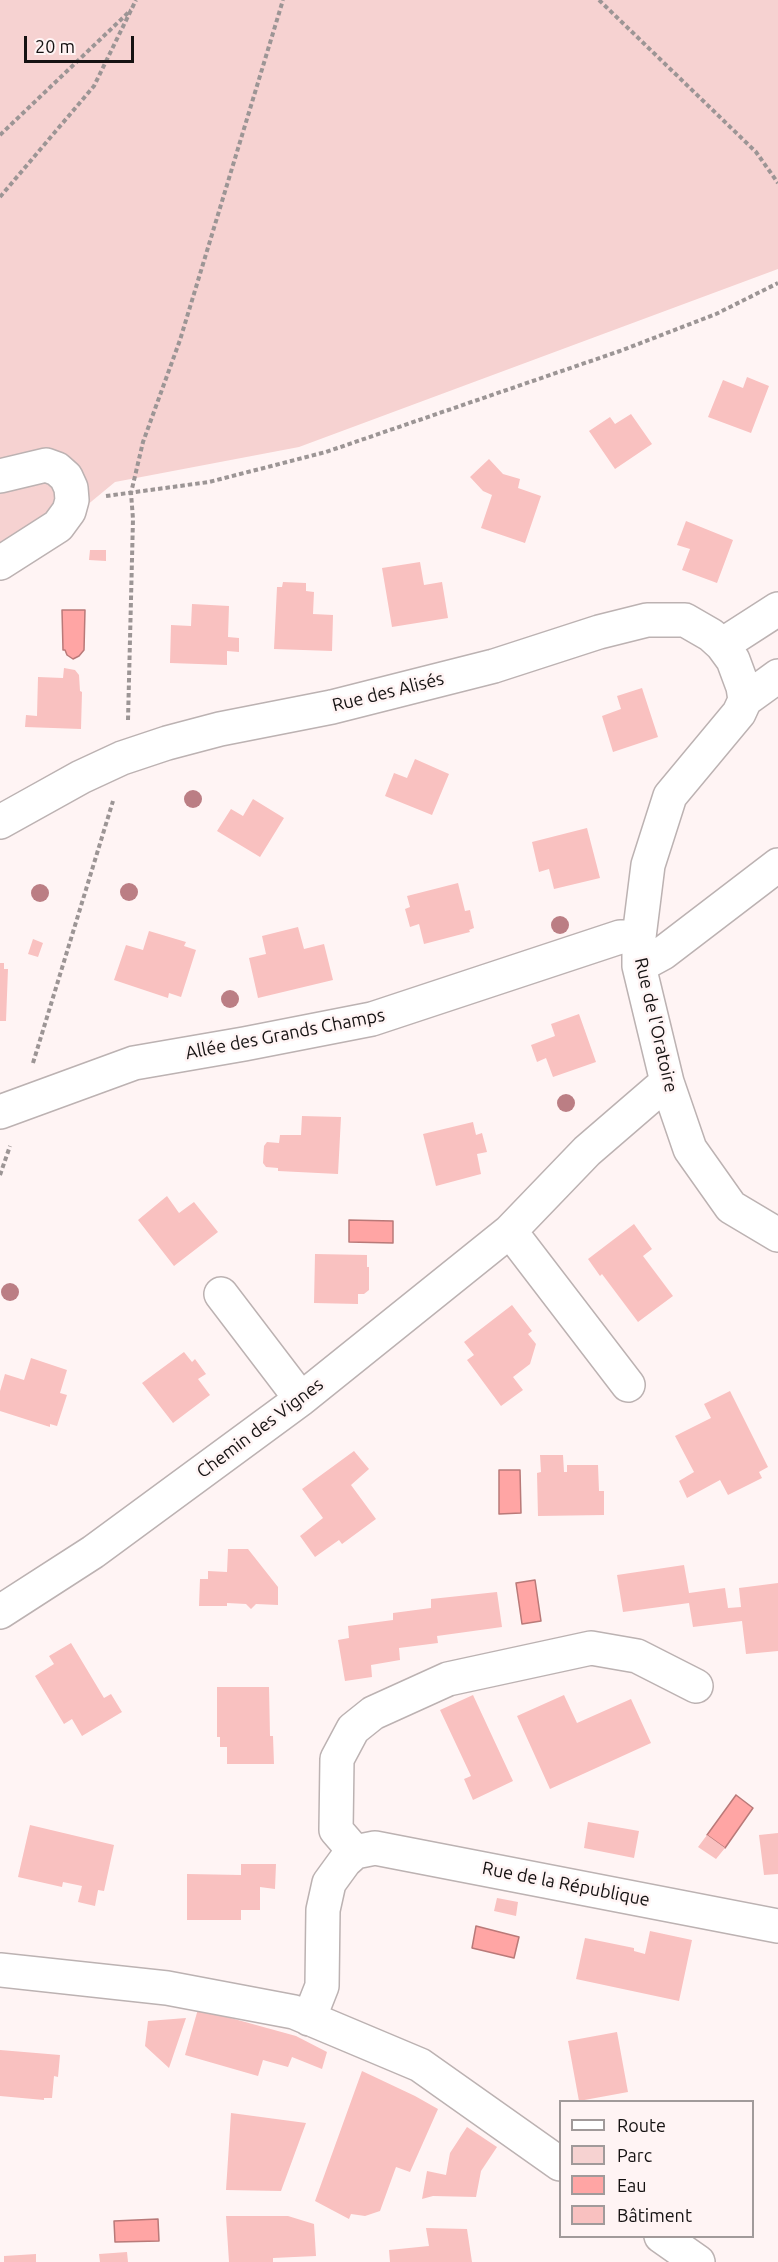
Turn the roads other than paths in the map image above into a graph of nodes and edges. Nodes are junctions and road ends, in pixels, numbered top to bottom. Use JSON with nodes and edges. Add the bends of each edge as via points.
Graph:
{"nodes":[{"id":1,"x":0,"y":476,"type":"edge"},
{"id":2,"x":0,"y":563,"type":"edge"},
{"id":3,"x":778,"y":609,"type":"edge"},
{"id":4,"x":722,"y":645,"type":"junction"},
{"id":5,"x":778,"y":676,"type":"edge"},
{"id":6,"x":745,"y":700,"type":"junction"},
{"id":7,"x":0,"y":822,"type":"edge"},
{"id":8,"x":778,"y":865,"type":"edge"},
{"id":9,"x":639,"y":952,"type":"junction"},
{"id":10,"x":667,"y":1082,"type":"junction"},
{"id":11,"x":0,"y":1112,"type":"edge"},
{"id":12,"x":510,"y":1231,"type":"junction"},
{"id":13,"x":778,"y":1235,"type":"edge"},
{"id":14,"x":221,"y":1294,"type":"dead end"},
{"id":15,"x":628,"y":1385,"type":"dead end"},
{"id":16,"x":301,"y":1399,"type":"junction"},
{"id":17,"x":0,"y":1612,"type":"edge"},
{"id":18,"x":696,"y":1686,"type":"dead end"},
{"id":19,"x":355,"y":1852,"type":"junction"},
{"id":20,"x":778,"y":1926,"type":"edge"},
{"id":21,"x":0,"y":1970,"type":"edge"},
{"id":22,"x":309,"y":2019,"type":"junction"},
{"id":23,"x":559,"y":2163,"type":"edge"},
{"id":24,"x":664,"y":2238,"type":"edge"},
{"id":25,"x":698,"y":2262,"type":"edge"}],
"edges":[{"from":1,"to":2,"type":"street","via":[[46,465],[66,477],[72,500],[58,526]]},
{"from":3,"to":4,"type":"street"},
{"from":4,"to":6,"type":"street","name":"Rue des Alisés","via":[[733,660]]},
{"from":4,"to":7,"type":"street","name":"Rue des Alisés","via":[[685,620],[647,620],[494,666],[166,743],[81,777]]},
{"from":5,"to":6,"type":"street","name":"Rue de l'Oratoire"},
{"from":6,"to":9,"type":"street","name":"Rue de l'Oratoire","via":[[739,713],[670,796],[648,865]]},
{"from":8,"to":9,"type":"street","via":[[663,952]]},
{"from":9,"to":10,"type":"street","name":"Rue de l'Oratoire"},
{"from":9,"to":11,"type":"street","name":"Allée des Grands Champs","via":[[620,937],[372,1018],[135,1063]]},
{"from":10,"to":12,"type":"street","name":"Chemin des Vignes","via":[[587,1151]]},
{"from":10,"to":13,"type":"street","name":"Rue de l'Oratoire","via":[[690,1149],[731,1207]]},
{"from":12,"to":15,"type":"street"},
{"from":12,"to":16,"type":"street","name":"Chemin des Vignes"},
{"from":14,"to":16,"type":"street"},
{"from":16,"to":17,"type":"street","name":"Chemin des Vignes","via":[[93,1552]]},
{"from":18,"to":19,"type":"street","via":[[637,1656],[591,1648],[448,1679],[373,1713],[353,1729],[337,1759],[336,1830]]},
{"from":19,"to":20,"type":"street","name":"Rue de la République","via":[[375,1848]]},
{"from":19,"to":22,"type":"street","via":[[328,1883],[323,1910],[322,1986]]},
{"from":21,"to":22,"type":"street","via":[[167,1988],[294,2012]]},
{"from":22,"to":23,"type":"street","via":[[420,2066]]},
{"from":24,"to":25,"type":"street"}]}
